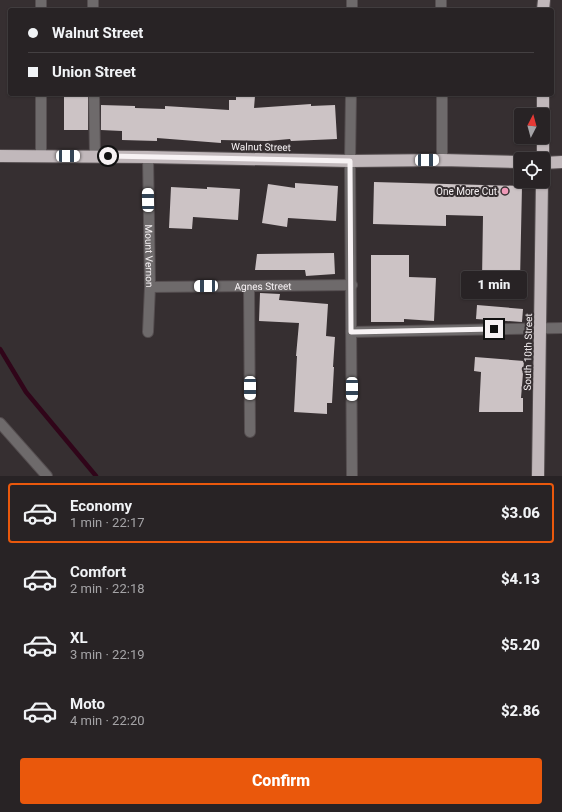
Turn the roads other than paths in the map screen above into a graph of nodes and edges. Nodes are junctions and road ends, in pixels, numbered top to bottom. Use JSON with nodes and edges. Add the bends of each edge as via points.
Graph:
{"nodes":[{"id":1,"x":41,"y":96,"type":"edge"},
{"id":2,"x":94,"y":96,"type":"edge"},
{"id":3,"x":351,"y":96,"type":"edge"},
{"id":4,"x":442,"y":96,"type":"edge"},
{"id":5,"x":543,"y":96,"type":"edge"},
{"id":6,"x":543,"y":108,"type":"edge"},
{"id":7,"x":0,"y":156,"type":"edge"},
{"id":8,"x":40,"y":156,"type":"junction"},
{"id":9,"x":95,"y":156,"type":"junction"},
{"id":10,"x":148,"y":156,"type":"junction"},
{"id":11,"x":442,"y":160,"type":"junction"},
{"id":12,"x":350,"y":161,"type":"junction"},
{"id":13,"x":514,"y":162,"type":"edge"},
{"id":14,"x":562,"y":162,"type":"edge"},
{"id":15,"x":550,"y":163,"type":"edge"},
{"id":16,"x":542,"y":188,"type":"edge"},
{"id":17,"x":352,"y":285,"type":"junction"},
{"id":18,"x":249,"y":286,"type":"junction"},
{"id":19,"x":150,"y":287,"type":"junction"},
{"id":20,"x":541,"y":328,"type":"junction"},
{"id":21,"x":562,"y":328,"type":"edge"},
{"id":22,"x":148,"y":332,"type":"dead end"},
{"id":23,"x":351,"y":332,"type":"junction"},
{"id":24,"x":0,"y":423,"type":"edge"},
{"id":25,"x":250,"y":432,"type":"dead end"},
{"id":26,"x":48,"y":476,"type":"edge"},
{"id":27,"x":352,"y":476,"type":"edge"},
{"id":28,"x":538,"y":476,"type":"edge"}],
"edges":[{"from":1,"to":8,"type":"street"},
{"from":2,"to":9,"type":"street"},
{"from":3,"to":12,"type":"street"},
{"from":4,"to":11,"type":"street"},
{"from":5,"to":6,"type":"highway"},
{"from":7,"to":8,"type":"highway","name":"Walnut Street"},
{"from":8,"to":9,"type":"highway","name":"Walnut Street"},
{"from":9,"to":10,"type":"highway","name":"Walnut Street"},
{"from":10,"to":12,"type":"highway","name":"Walnut Street"},
{"from":10,"to":19,"type":"street","name":"Mount Vernon"},
{"from":11,"to":12,"type":"highway","name":"Walnut Street"},
{"from":11,"to":13,"type":"highway","name":"Walnut Street"},
{"from":12,"to":17,"type":"street"},
{"from":14,"to":15,"type":"highway"},
{"from":16,"to":20,"type":"highway","name":"South 10th Street"},
{"from":17,"to":18,"type":"street","name":"Agnes Street"},
{"from":17,"to":23,"type":"street"},
{"from":18,"to":19,"type":"street","name":"Agnes Street"},
{"from":18,"to":25,"type":"street"},
{"from":19,"to":22,"type":"street","name":"Mount Vernon"},
{"from":20,"to":21,"type":"street"},
{"from":20,"to":23,"type":"street"},
{"from":20,"to":28,"type":"highway","name":"South 10th Street"},
{"from":23,"to":27,"type":"street"},
{"from":24,"to":26,"type":"street"}]}
